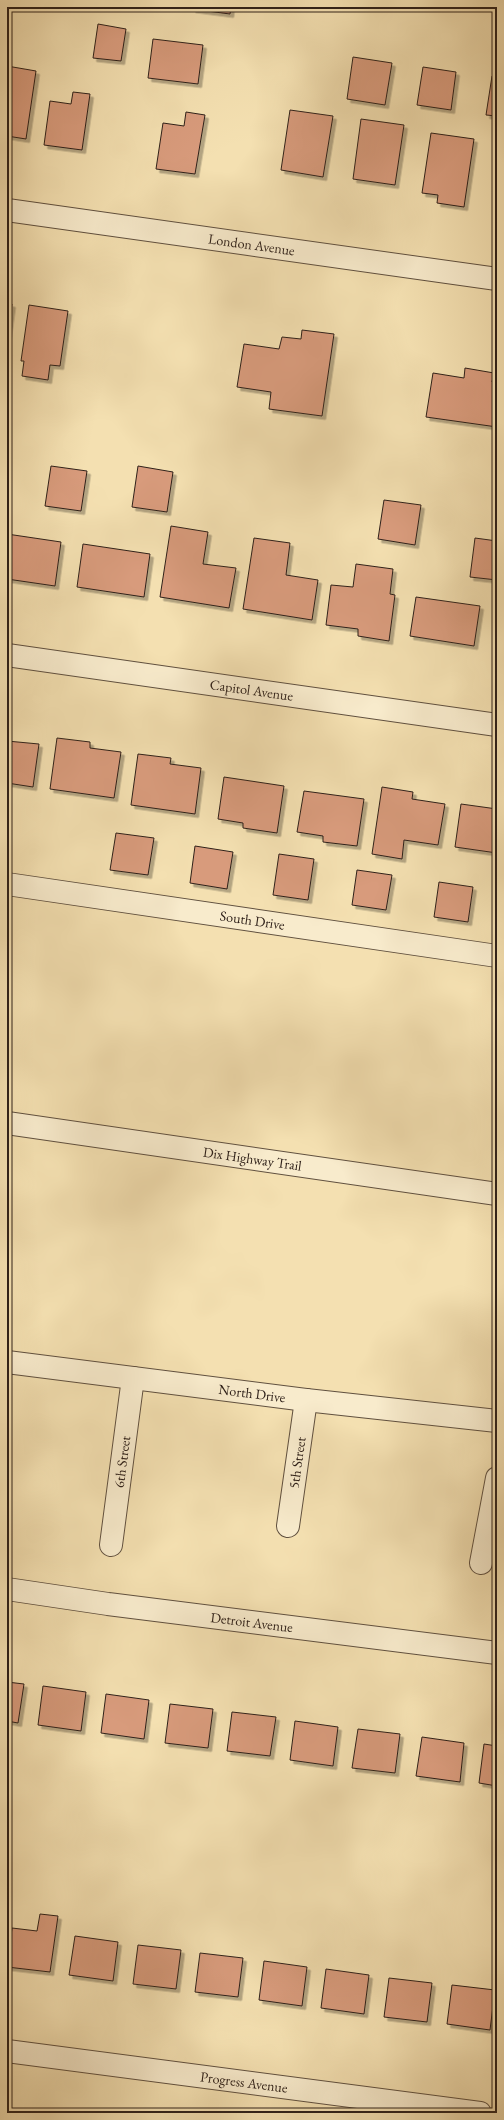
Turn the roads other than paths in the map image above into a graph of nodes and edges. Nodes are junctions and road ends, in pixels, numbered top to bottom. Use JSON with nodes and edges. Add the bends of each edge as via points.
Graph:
{"nodes":[{"id":1,"x":7,"y":210,"type":"edge"},
{"id":2,"x":497,"y":279,"type":"edge"},
{"id":3,"x":7,"y":655,"type":"edge"},
{"id":4,"x":497,"y":725,"type":"edge"},
{"id":5,"x":7,"y":884,"type":"edge"},
{"id":6,"x":497,"y":956,"type":"edge"},
{"id":7,"x":7,"y":1123,"type":"edge"},
{"id":8,"x":497,"y":1194,"type":"edge"},
{"id":9,"x":7,"y":1362,"type":"edge"},
{"id":10,"x":133,"y":1378,"type":"junction"},
{"id":11,"x":306,"y":1400,"type":"junction"},
{"id":12,"x":497,"y":1421,"type":"edge"},
{"id":13,"x":497,"y":1478,"type":"edge"},
{"id":14,"x":288,"y":1526,"type":"dead end"},
{"id":15,"x":111,"y":1545,"type":"dead end"},
{"id":16,"x":481,"y":1564,"type":"dead end"},
{"id":17,"x":7,"y":1589,"type":"edge"},
{"id":18,"x":497,"y":1652,"type":"edge"},
{"id":19,"x":7,"y":2050,"type":"edge"},
{"id":20,"x":480,"y":2113,"type":"edge"}],
"edges":[{"from":1,"to":2,"type":"street","name":"London Avenue"},
{"from":3,"to":4,"type":"street","name":"Capitol Avenue"},
{"from":5,"to":6,"type":"street","name":"South Drive"},
{"from":7,"to":8,"type":"street","name":"Dix Highway Trail"},
{"from":9,"to":10,"type":"street","name":"North Drive"},
{"from":10,"to":11,"type":"street","name":"North Drive"},
{"from":10,"to":15,"type":"street","name":"6th Street"},
{"from":11,"to":12,"type":"street","name":"North Drive"},
{"from":11,"to":14,"type":"street","name":"5th Street"},
{"from":13,"to":16,"type":"street"},
{"from":17,"to":18,"type":"street","name":"Detroit Avenue"},
{"from":19,"to":20,"type":"street","name":"Progress Avenue"}]}
